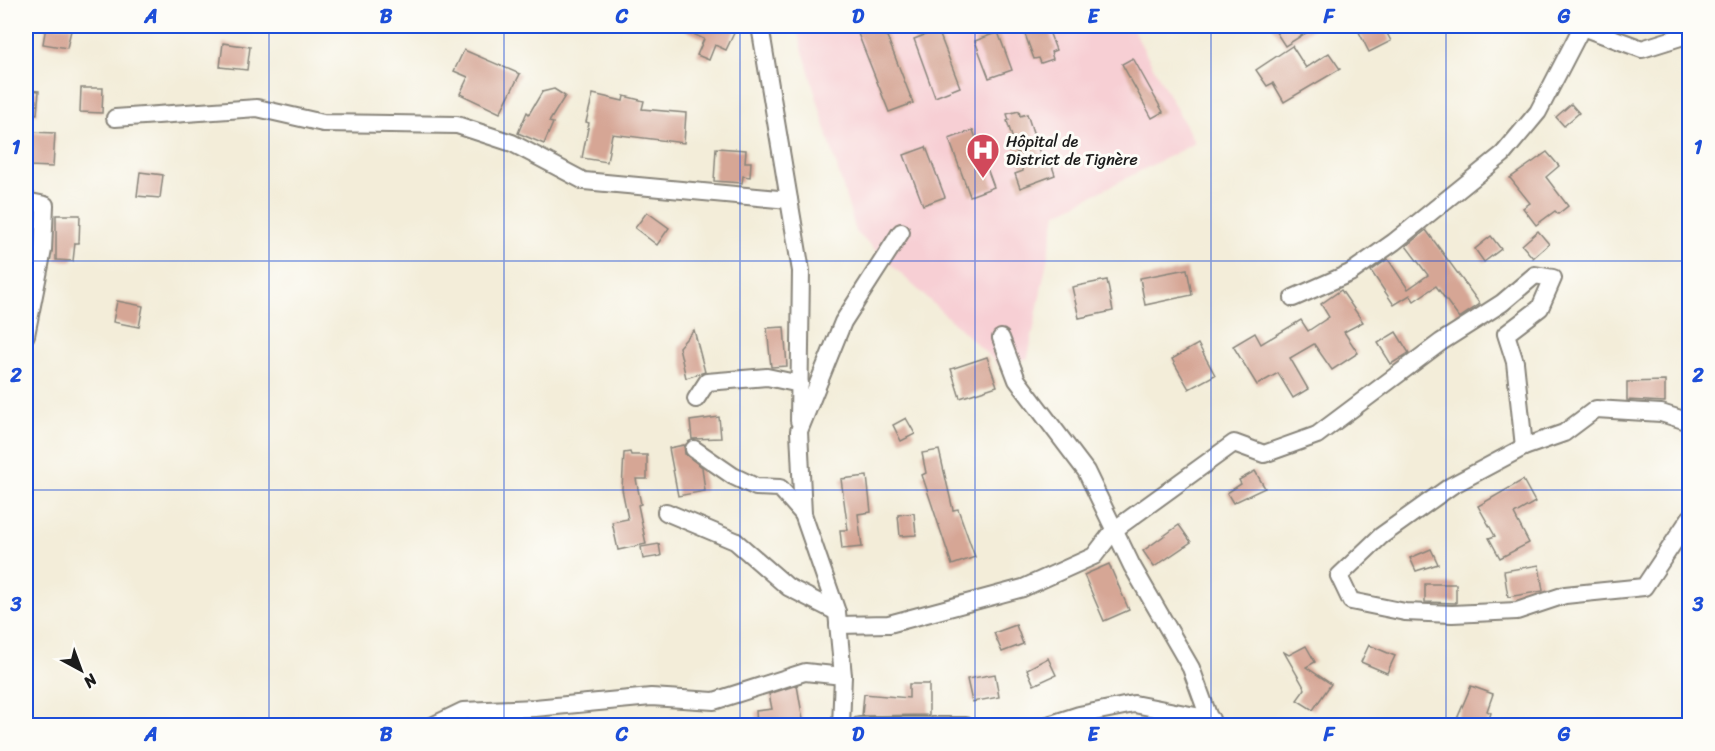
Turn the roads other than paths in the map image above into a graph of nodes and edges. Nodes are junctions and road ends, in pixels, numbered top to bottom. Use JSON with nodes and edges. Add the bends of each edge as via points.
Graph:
{"nodes":[{"id":1,"x":760,"y":26,"type":"edge"},
{"id":2,"x":1689,"y":34,"type":"edge"},
{"id":3,"x":115,"y":118,"type":"dead end"},
{"id":4,"x":789,"y":200,"type":"junction"},
{"id":5,"x":26,"y":201,"type":"edge"},
{"id":6,"x":901,"y":232,"type":"dead end"},
{"id":7,"x":1293,"y":298,"type":"dead end"},
{"id":8,"x":26,"y":335,"type":"edge"},
{"id":9,"x":1001,"y":338,"type":"dead end"},
{"id":10,"x":800,"y":384,"type":"junction"},
{"id":11,"x":696,"y":399,"type":"dead end"},
{"id":12,"x":1689,"y":422,"type":"edge"},
{"id":13,"x":799,"y":431,"type":"junction"},
{"id":14,"x":1524,"y":447,"type":"junction"},
{"id":15,"x":694,"y":449,"type":"dead end"},
{"id":16,"x":666,"y":512,"type":"dead end"},
{"id":17,"x":803,"y":514,"type":"junction"},
{"id":18,"x":1689,"y":518,"type":"edge"},
{"id":19,"x":1114,"y":530,"type":"junction"},
{"id":20,"x":837,"y":618,"type":"junction"},
{"id":21,"x":843,"y":676,"type":"junction"},
{"id":22,"x":1211,"y":722,"type":"edge"},
{"id":23,"x":432,"y":726,"type":"edge"},
{"id":24,"x":841,"y":726,"type":"edge"},
{"id":25,"x":859,"y":726,"type":"edge"},
{"id":26,"x":966,"y":726,"type":"edge"},
{"id":27,"x":1045,"y":726,"type":"edge"}],
"edges":[{"from":1,"to":4,"type":"street"},
{"from":2,"to":7,"type":"street","via":[[1642,49],[1582,27],[1538,112],[1503,154],[1350,273]]},
{"from":3,"to":4,"type":"street","via":[[257,108],[323,123],[457,124],[512,143],[584,181]]},
{"from":4,"to":10,"type":"street","via":[[801,271]]},
{"from":5,"to":8,"type":"street","via":[[45,205],[43,249]]},
{"from":6,"to":13,"type":"street","via":[[843,322]]},
{"from":9,"to":19,"type":"street","via":[[1017,380],[1086,471]]},
{"from":10,"to":11,"type":"street","via":[[767,377],[706,382]]},
{"from":10,"to":13,"type":"street"},
{"from":12,"to":14,"type":"street","via":[[1661,413],[1596,409],[1564,433]]},
{"from":13,"to":17,"type":"street"},
{"from":14,"to":18,"type":"street","via":[[1451,486],[1381,536],[1339,576],[1351,601],[1405,612],[1517,611],[1565,595],[1644,587]]},
{"from":14,"to":19,"type":"street","via":[[1515,362],[1506,334],[1540,308],[1553,278],[1535,275],[1502,303],[1442,342],[1317,435],[1264,454],[1234,443]]},
{"from":15,"to":17,"type":"street","via":[[756,487],[780,488]]},
{"from":16,"to":20,"type":"street","via":[[735,541],[788,587]]},
{"from":17,"to":20,"type":"street"},
{"from":19,"to":20,"type":"street","via":[[1094,556],[1023,588],[889,624]]},
{"from":19,"to":22,"type":"street","via":[[1191,668]]},
{"from":20,"to":21,"type":"street"},
{"from":21,"to":23,"type":"street","via":[[805,672],[714,701],[651,697],[463,711]]},
{"from":21,"to":24,"type":"street"},
{"from":22,"to":27,"type":"street","via":[[1134,704]]},
{"from":25,"to":26,"type":"street"}]}
